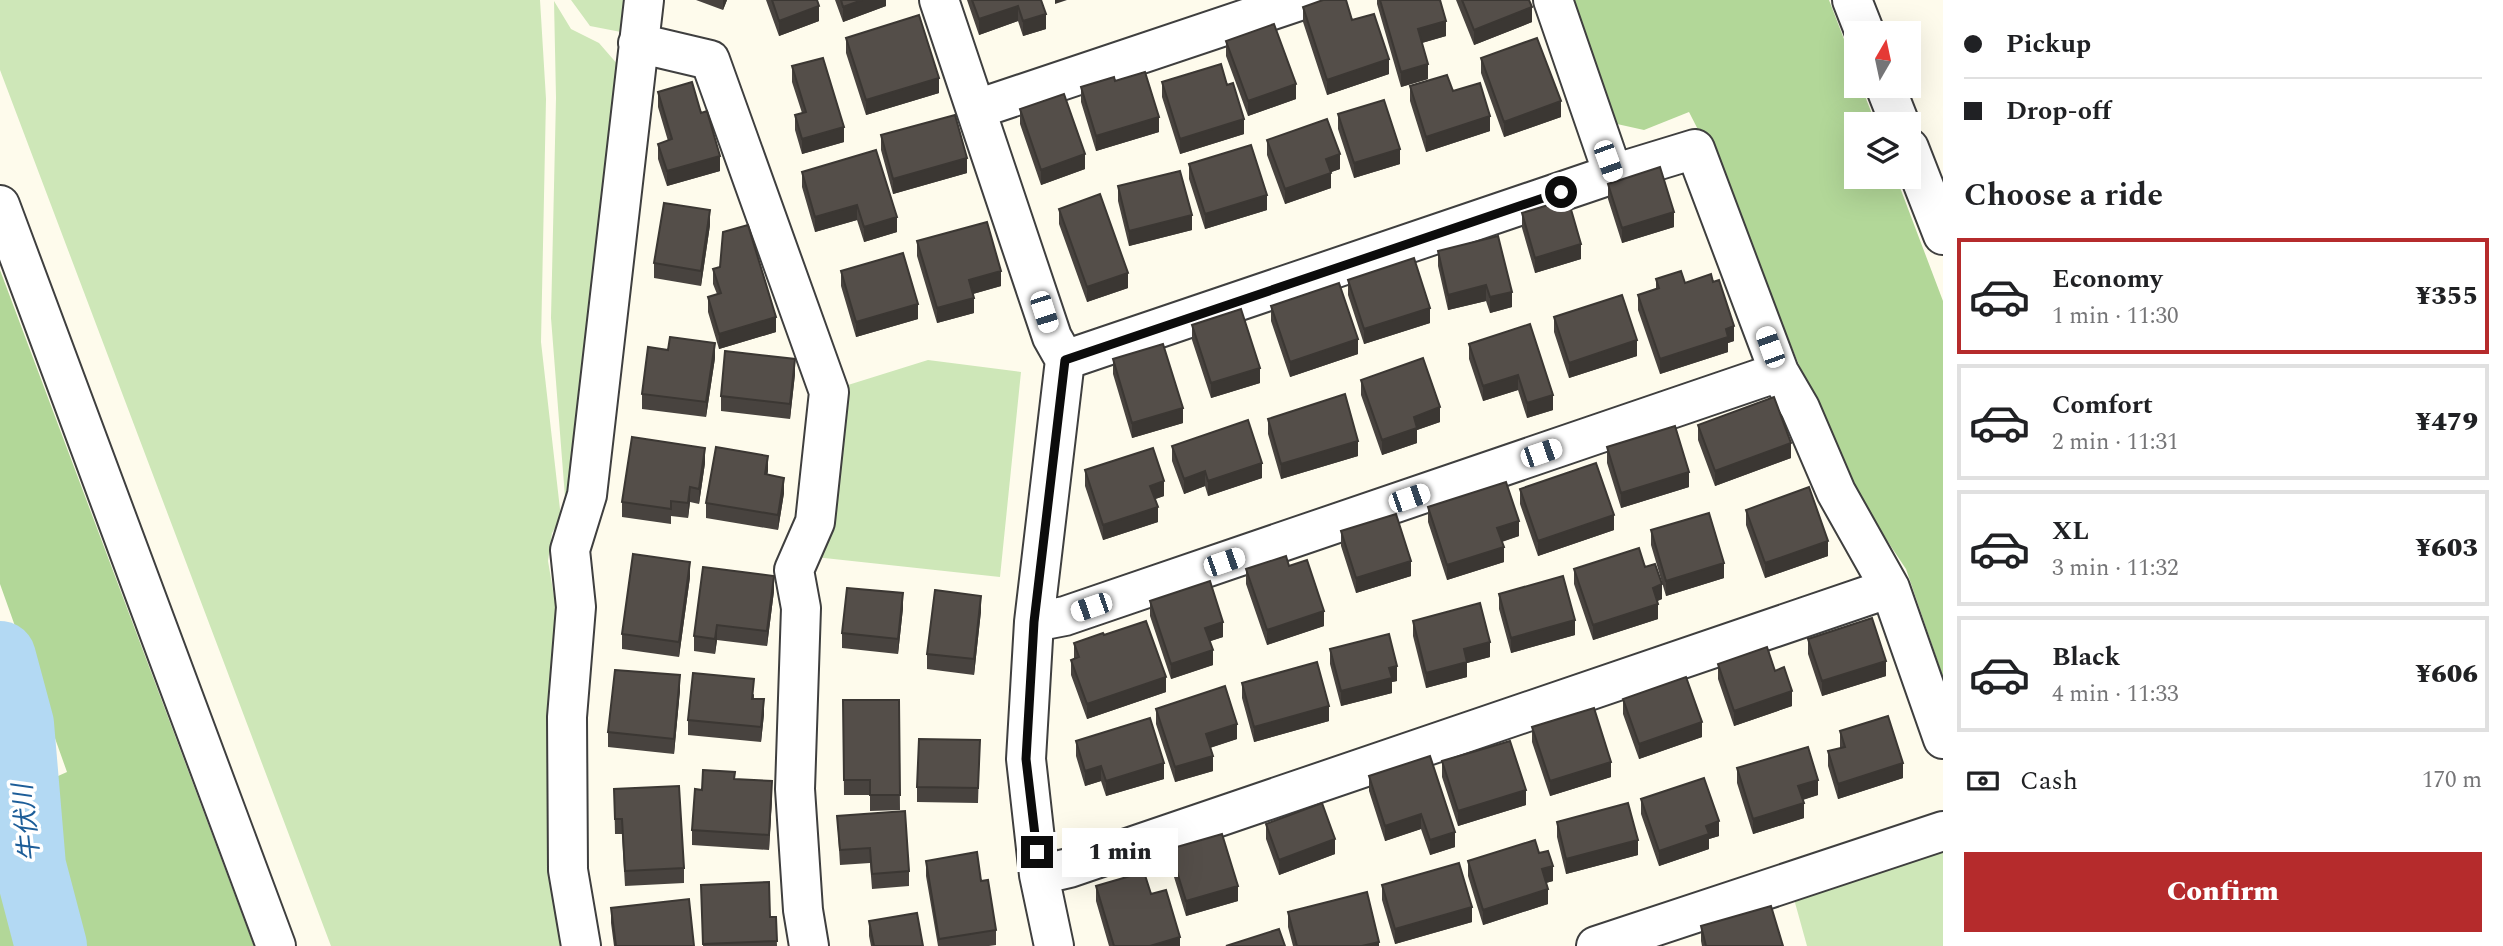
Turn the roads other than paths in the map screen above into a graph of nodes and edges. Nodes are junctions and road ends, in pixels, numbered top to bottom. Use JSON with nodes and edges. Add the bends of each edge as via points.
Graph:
{"nodes":[{"id":1,"x":644,"y":0,"type":"edge"},
{"id":2,"x":939,"y":0,"type":"edge"},
{"id":3,"x":1302,"y":0,"type":"edge"},
{"id":4,"x":1553,"y":0,"type":"edge"},
{"id":5,"x":1852,"y":0,"type":"edge"},
{"id":6,"x":1860,"y":21,"type":"edge"},
{"id":7,"x":638,"y":43,"type":"junction"},
{"id":8,"x":977,"y":109,"type":"junction"},
{"id":9,"x":1613,"y":174,"type":"junction"},
{"id":10,"x":1921,"y":179,"type":"edge"},
{"id":11,"x":0,"y":205,"type":"edge"},
{"id":12,"x":1943,"y":235,"type":"edge"},
{"id":13,"x":1065,"y":360,"type":"junction"},
{"id":14,"x":1779,"y":372,"type":"junction"},
{"id":15,"x":1890,"y":588,"type":"junction"},
{"id":16,"x":1034,"y":622,"type":"junction"},
{"id":17,"x":1943,"y":739,"type":"edge"},
{"id":18,"x":1943,"y":831,"type":"edge"},
{"id":19,"x":1039,"y":875,"type":"junction"},
{"id":20,"x":276,"y":946,"type":"edge"},
{"id":21,"x":581,"y":946,"type":"edge"},
{"id":22,"x":809,"y":946,"type":"edge"},
{"id":23,"x":1054,"y":946,"type":"edge"},
{"id":24,"x":1596,"y":946,"type":"edge"}],
"edges":[{"from":1,"to":7,"type":"street"},
{"from":2,"to":8,"type":"street"},
{"from":3,"to":8,"type":"street"},
{"from":4,"to":9,"type":"street"},
{"from":5,"to":6,"type":"street"},
{"from":7,"to":21,"type":"street","via":[[587,495],[569,550],[576,607],[567,717],[568,870]]},
{"from":7,"to":22,"type":"street","via":[[710,60],[829,392],[816,522],[794,570],[801,608],[795,789]]},
{"from":8,"to":13,"type":"street","via":[[1052,337]]},
{"from":9,"to":13,"type":"street"},
{"from":9,"to":14,"type":"street","via":[[1695,149]]},
{"from":10,"to":12,"type":"street"},
{"from":11,"to":20,"type":"street"},
{"from":13,"to":16,"type":"street"},
{"from":14,"to":15,"type":"street","via":[[1800,408],[1836,492]]},
{"from":14,"to":16,"type":"street","via":[[1065,616]]},
{"from":15,"to":17,"type":"street"},
{"from":15,"to":19,"type":"street"},
{"from":16,"to":19,"type":"street","via":[[1026,759]]},
{"from":18,"to":24,"type":"street"},
{"from":19,"to":23,"type":"street"}]}
